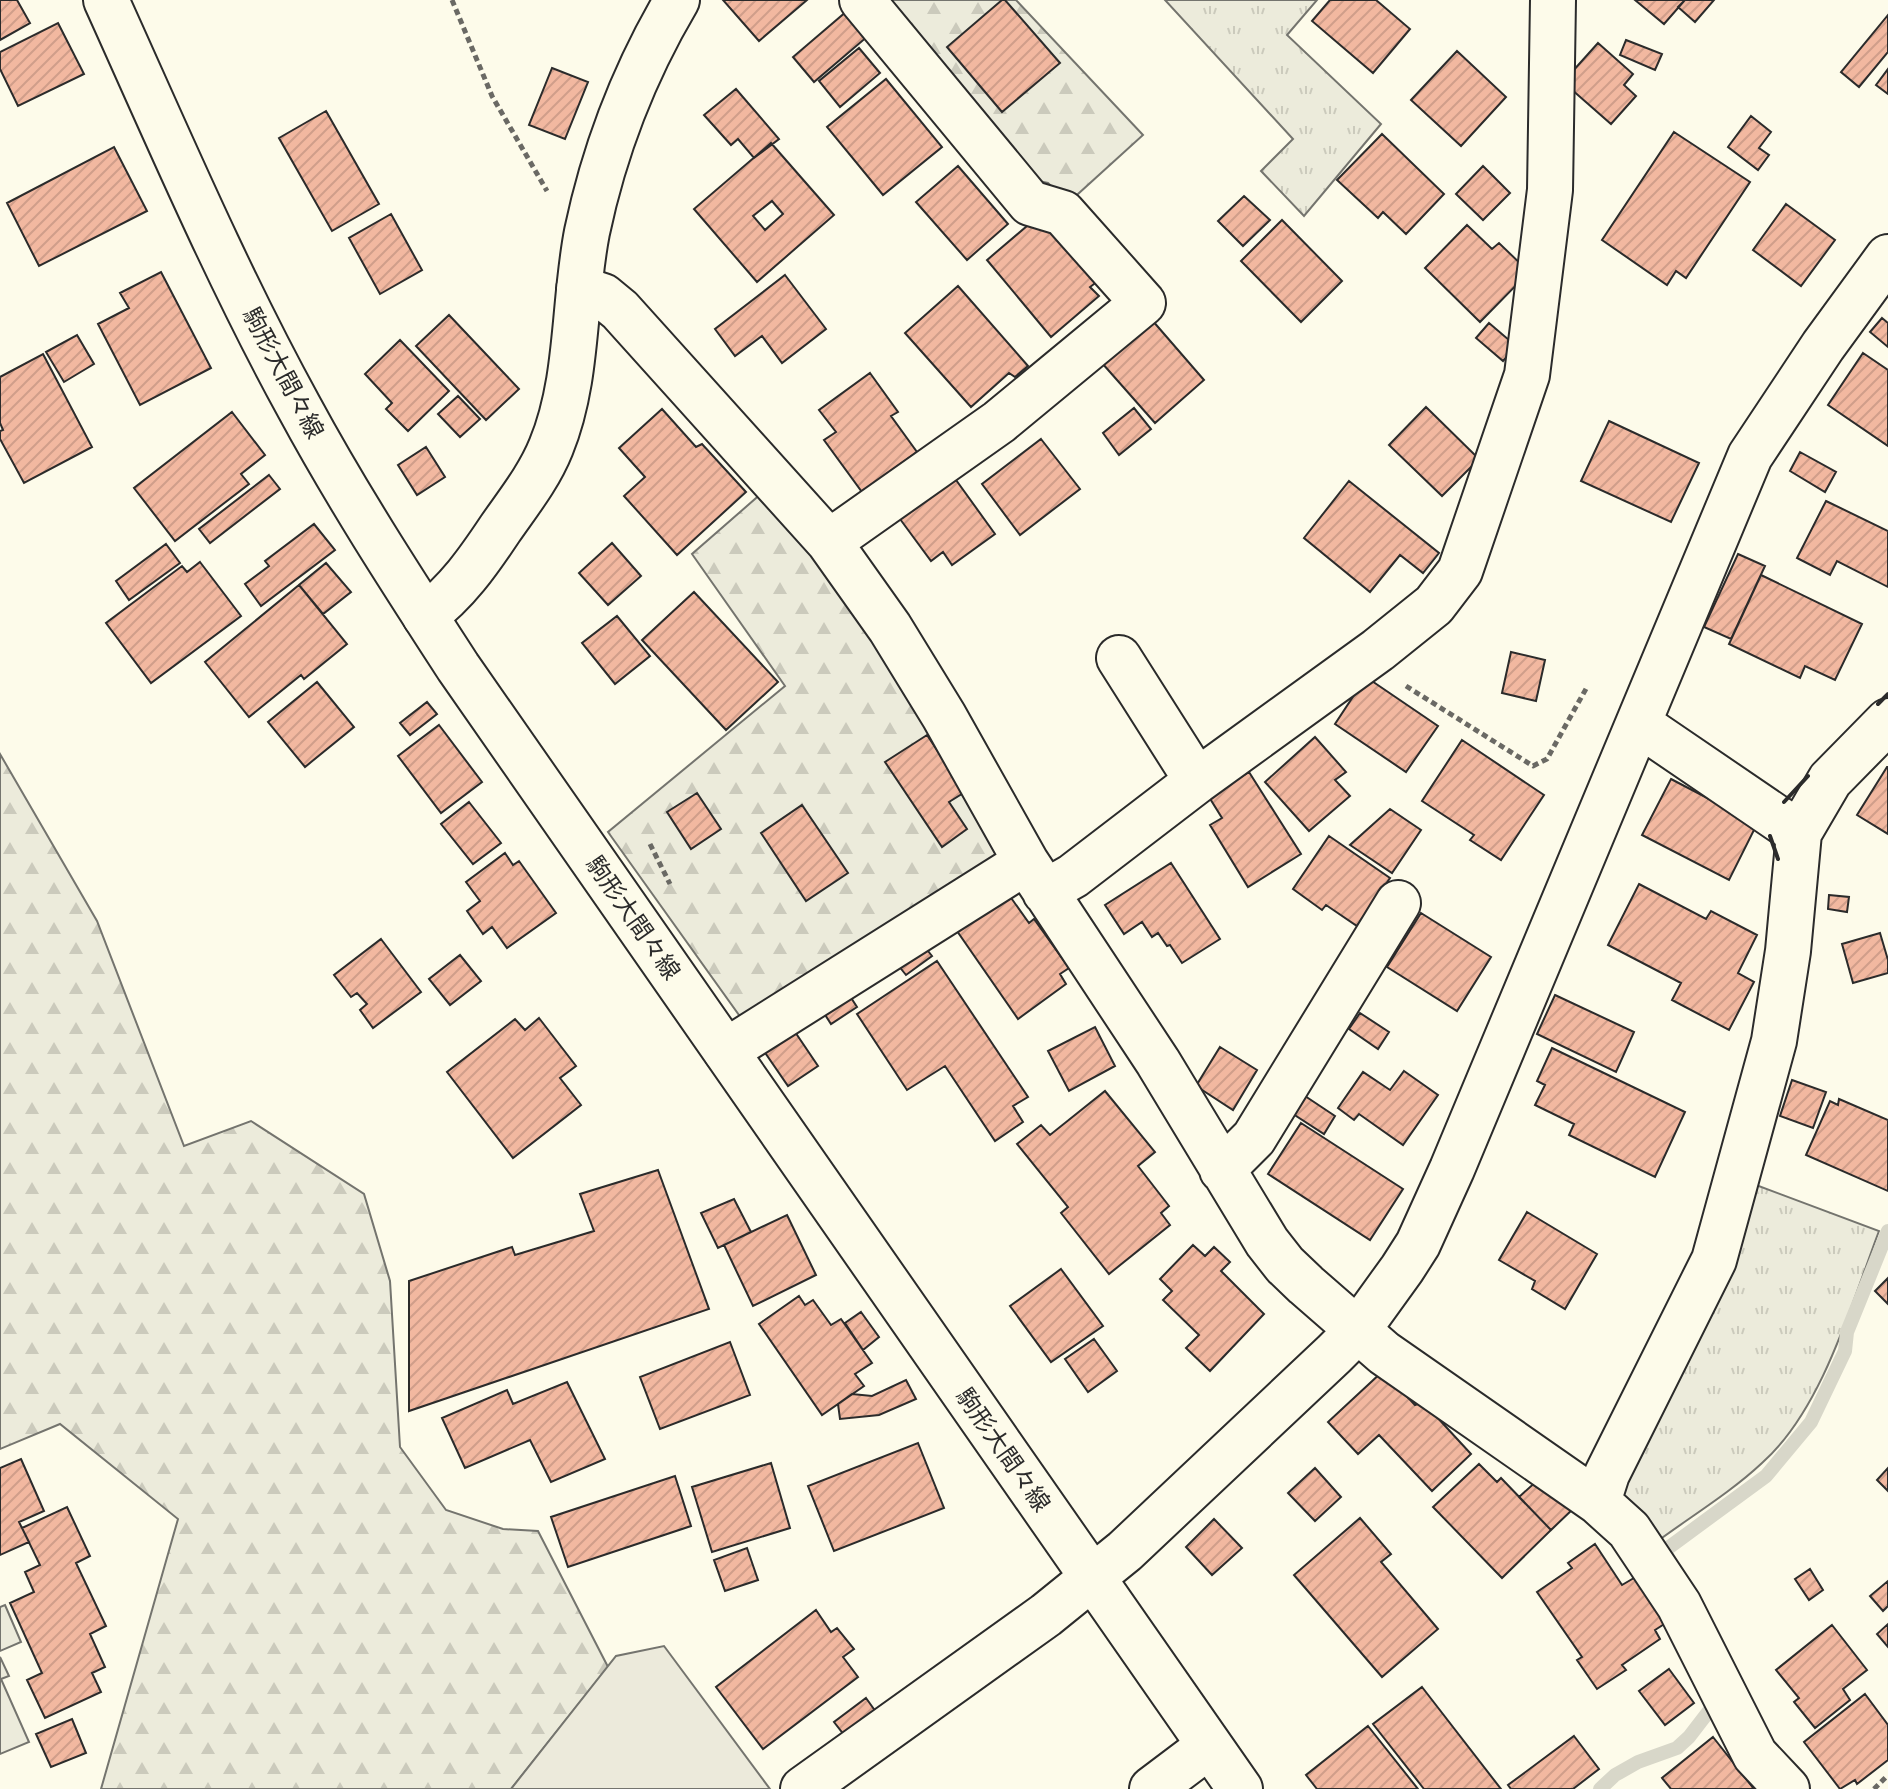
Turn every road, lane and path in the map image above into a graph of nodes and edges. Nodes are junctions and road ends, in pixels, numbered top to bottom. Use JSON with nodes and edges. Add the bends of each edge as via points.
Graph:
{"nodes":[{"id":1,"x":106,"y":0,"type":"edge"},
{"id":2,"x":452,"y":0,"type":"edge"},
{"id":3,"x":677,"y":0,"type":"edge"},
{"id":4,"x":862,"y":0,"type":"edge"},
{"id":5,"x":1553,"y":0,"type":"edge"},
{"id":6,"x":587,"y":231,"type":"junction"},
{"id":7,"x":1881,"y":282,"type":"edge"},
{"id":8,"x":579,"y":288,"type":"junction"},
{"id":9,"x":829,"y":542,"type":"junction"},
{"id":10,"x":425,"y":616,"type":"junction"},
{"id":11,"x":1119,"y":658,"type":"dead end"},
{"id":12,"x":1364,"y":661,"type":"junction"},
{"id":13,"x":1587,"y":687,"type":"dead end"},
{"id":14,"x":1639,"y":724,"type":"junction"},
{"id":15,"x":1886,"y":727,"type":"edge"},
{"id":16,"x":1197,"y":781,"type":"junction"},
{"id":17,"x":1799,"y":833,"type":"junction"},
{"id":18,"x":1036,"y":877,"type":"junction"},
{"id":19,"x":1398,"y":903,"type":"dead end"},
{"id":20,"x":726,"y":1051,"type":"junction"},
{"id":21,"x":1222,"y":1170,"type":"junction"},
{"id":22,"x":1358,"y":1330,"type":"junction"},
{"id":23,"x":1598,"y":1502,"type":"junction"},
{"id":24,"x":1092,"y":1577,"type":"junction"},
{"id":25,"x":1209,"y":1746,"type":"junction"},
{"id":26,"x":1888,"y":1775,"type":"edge"},
{"id":27,"x":823,"y":1783,"type":"edge"},
{"id":28,"x":1152,"y":1789,"type":"edge"},
{"id":29,"x":1240,"y":1789,"type":"edge"},
{"id":30,"x":1787,"y":1789,"type":"edge"},
{"id":31,"x":1874,"y":1789,"type":"edge"}],
"edges":[{"from":1,"to":10,"type":"street","name":"駒形大間々線","via":[[227,265],[299,407]]},
{"from":2,"to":6,"type":"path","via":[[492,96],[538,177],[552,199]]},
{"from":3,"to":6,"type":"street","via":[[619,123]]},
{"from":4,"to":9,"type":"street","via":[[1030,203],[1063,213],[1143,303],[999,422]]},
{"from":5,"to":12,"type":"street","via":[[1550,190],[1527,375],[1460,571],[1434,605]]},
{"from":6,"to":8,"type":"street"},
{"from":7,"to":14,"type":"street","via":[[1750,456]]},
{"from":8,"to":9,"type":"street","via":[[603,296],[620,310]]},
{"from":8,"to":10,"type":"street","via":[[569,384],[546,458],[475,566],[448,599]]},
{"from":9,"to":18,"type":"street","via":[[890,628]]},
{"from":10,"to":20,"type":"street","name":"駒形大間々線"},
{"from":11,"to":16,"type":"street"},
{"from":12,"to":13,"type":"path","via":[[1533,766],[1547,759]]},
{"from":12,"to":16,"type":"street"},
{"from":14,"to":17,"type":"street"},
{"from":14,"to":22,"type":"street","via":[[1418,1244]]},
{"from":15,"to":17,"type":"street","via":[[1830,780]]},
{"from":16,"to":18,"type":"street","via":[[1073,876]]},
{"from":17,"to":23,"type":"street","via":[[1774,1041],[1714,1260]]},
{"from":18,"to":20,"type":"street"},
{"from":18,"to":21,"type":"street"},
{"from":19,"to":21,"type":"street","via":[[1254,1138]]},
{"from":20,"to":24,"type":"street","name":"駒形大間々線"},
{"from":21,"to":22,"type":"street","via":[[1285,1265]]},
{"from":22,"to":23,"type":"street"},
{"from":22,"to":24,"type":"street"},
{"from":23,"to":30,"type":"street","via":[[1629,1530],[1679,1605],[1755,1755]]},
{"from":24,"to":25,"type":"street","name":"駒形大間々線"},
{"from":24,"to":27,"type":"street"},
{"from":25,"to":28,"type":"street"},
{"from":25,"to":29,"type":"street","name":"駒形大間々線"},
{"from":26,"to":31,"type":"path"}]}
